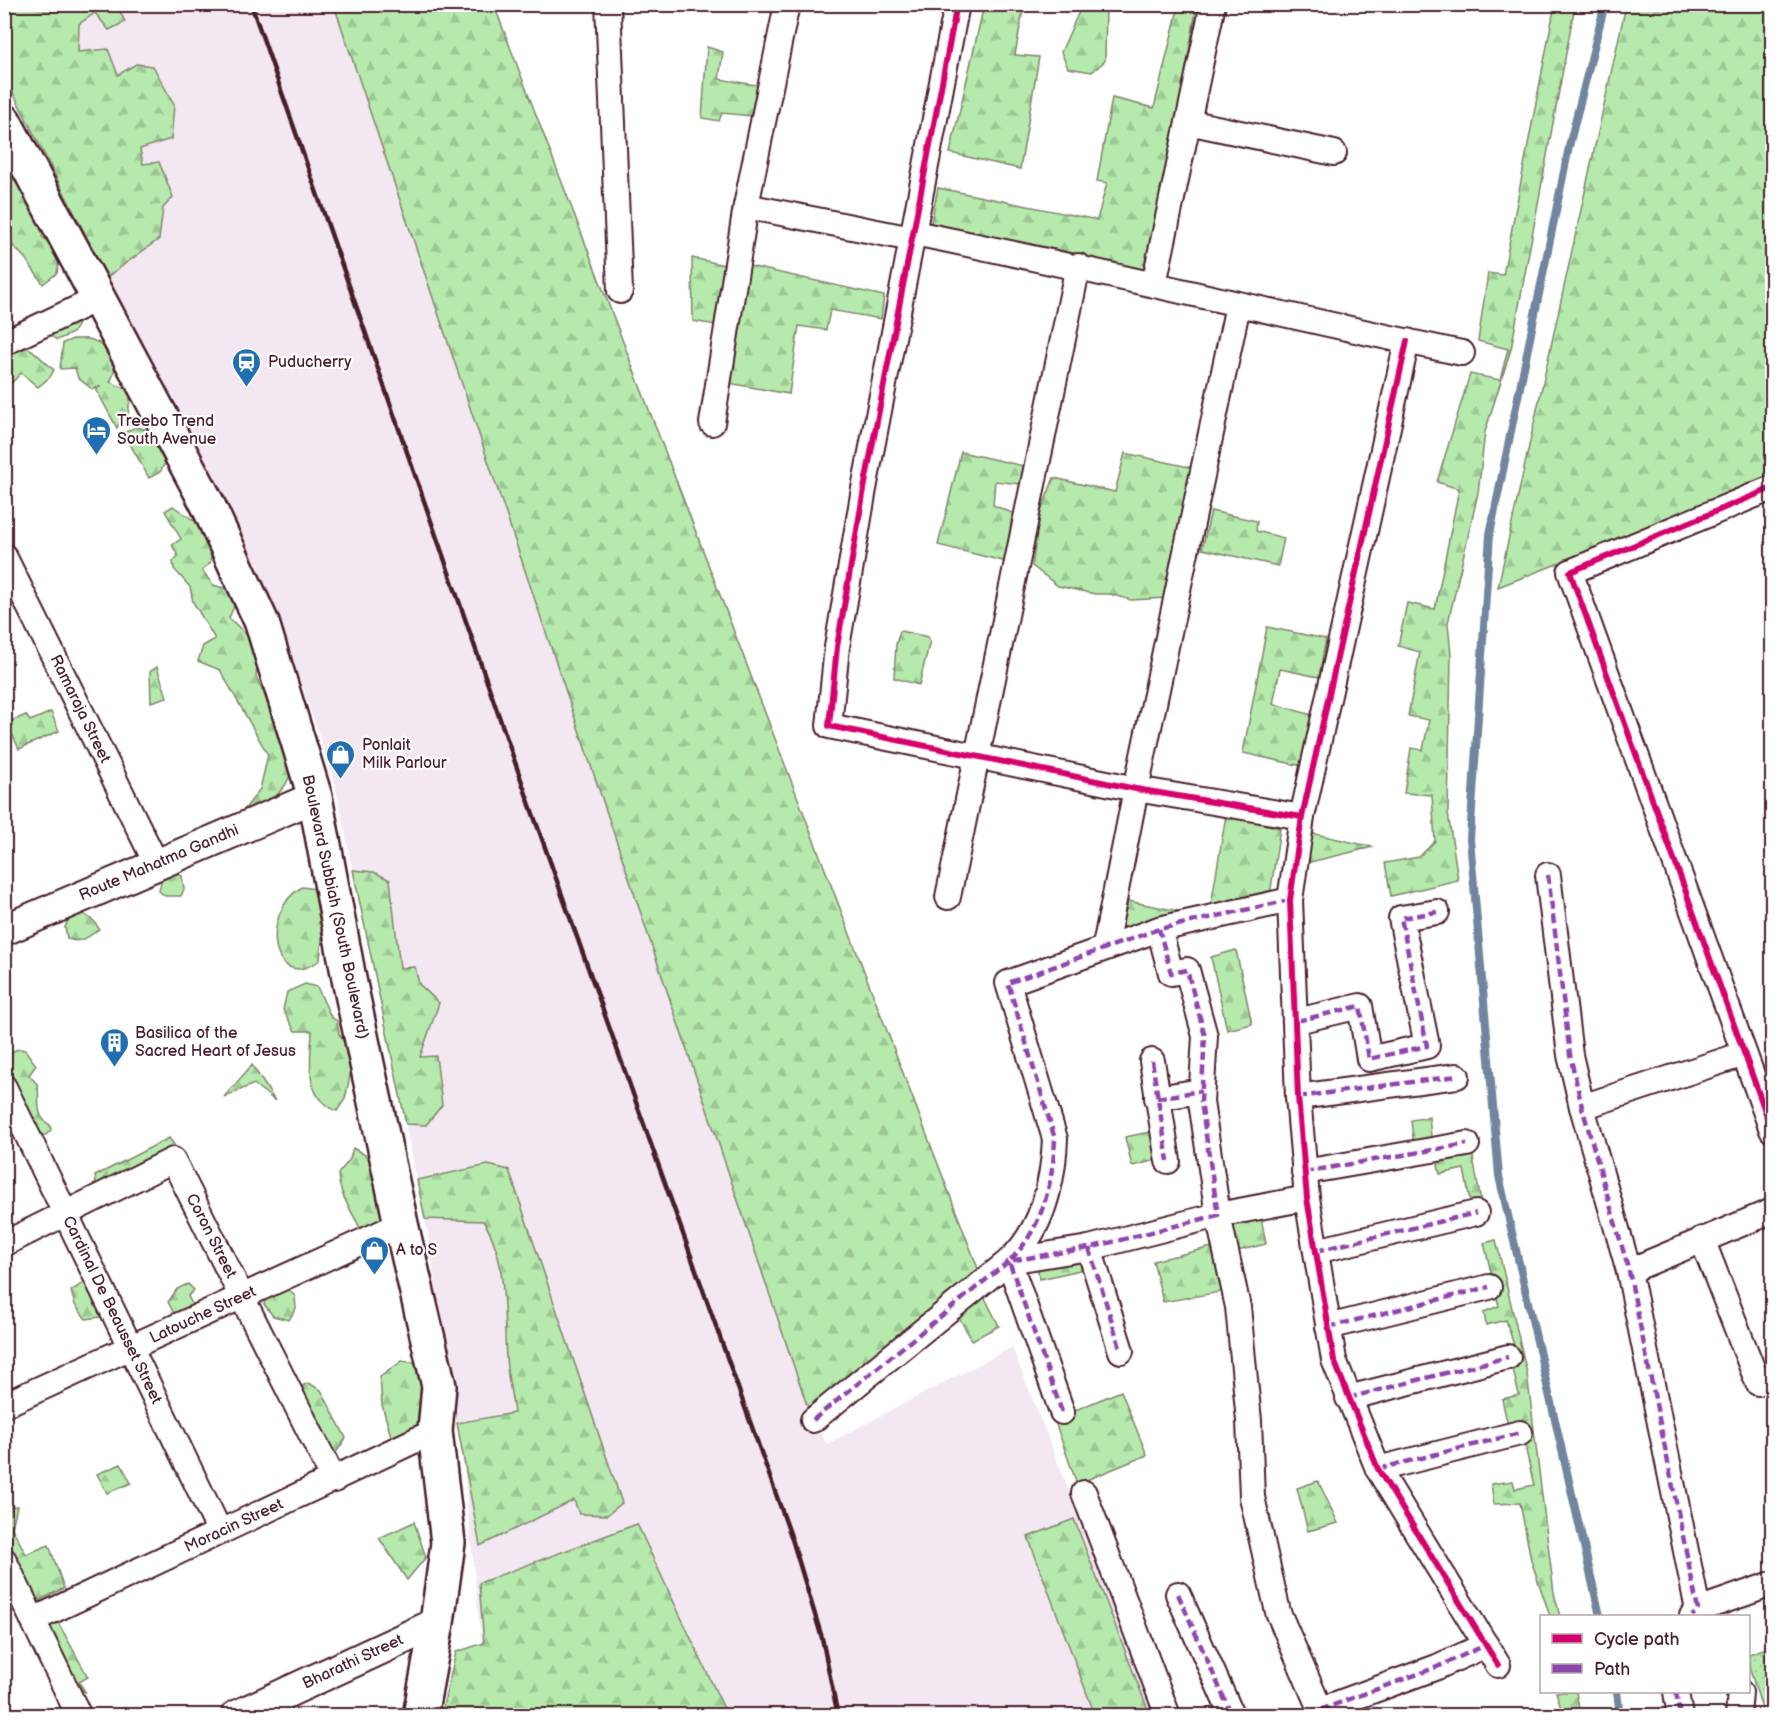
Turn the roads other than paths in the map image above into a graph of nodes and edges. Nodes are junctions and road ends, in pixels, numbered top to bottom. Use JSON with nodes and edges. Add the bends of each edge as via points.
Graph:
{"nodes":[{"id":1,"x":608,"y":4,"type":"edge"},
{"id":2,"x":787,"y":4,"type":"edge"},
{"id":3,"x":957,"y":4,"type":"edge"},
{"id":4,"x":1213,"y":4,"type":"edge"},
{"id":5,"x":4,"y":121,"type":"edge"},
{"id":6,"x":1188,"y":122,"type":"junction"},
{"id":7,"x":1334,"y":153,"type":"dead end"},
{"id":8,"x":746,"y":206,"type":"junction"},
{"id":9,"x":913,"y":236,"type":"junction"},
{"id":10,"x":1078,"y":266,"type":"junction"},
{"id":11,"x":1154,"y":284,"type":"junction"},
{"id":12,"x":620,"y":291,"type":"dead end"},
{"id":13,"x":97,"y":299,"type":"junction"},
{"id":14,"x":1238,"y":305,"type":"junction"},
{"id":15,"x":1407,"y":341,"type":"junction"},
{"id":16,"x":4,"y":343,"type":"edge"},
{"id":17,"x":1462,"y":353,"type":"dead end"},
{"id":18,"x":712,"y":423,"type":"dead end"},
{"id":19,"x":1773,"y":488,"type":"edge"},
{"id":20,"x":4,"y":556,"type":"edge"},
{"id":21,"x":977,"y":757,"type":"junction"},
{"id":22,"x":1136,"y":789,"type":"junction"},
{"id":23,"x":315,"y":797,"type":"junction"},
{"id":24,"x":1302,"y":817,"type":"junction"},
{"id":25,"x":156,"y":863,"type":"junction"},
{"id":26,"x":1548,"y":875,"type":"dead end"},
{"id":27,"x":948,"y":897,"type":"dead end"},
{"id":28,"x":1290,"y":900,"type":"junction"},
{"id":29,"x":1437,"y":912,"type":"dead end"},
{"id":30,"x":6,"y":925,"type":"edge"},
{"id":31,"x":1159,"y":929,"type":"junction"},
{"id":32,"x":1105,"y":946,"type":"junction"},
{"id":33,"x":1297,"y":1021,"type":"junction"},
{"id":34,"x":1744,"y":1054,"type":"junction"},
{"id":35,"x":1152,"y":1061,"type":"dead end"},
{"id":36,"x":1457,"y":1076,"type":"dead end"},
{"id":37,"x":4,"y":1087,"type":"edge"},
{"id":38,"x":1201,"y":1091,"type":"junction"},
{"id":39,"x":1298,"y":1097,"type":"junction"},
{"id":40,"x":1157,"y":1098,"type":"junction"},
{"id":41,"x":1582,"y":1107,"type":"junction"},
{"id":42,"x":1773,"y":1130,"type":"edge"},
{"id":43,"x":1467,"y":1144,"type":"dead end"},
{"id":44,"x":1168,"y":1161,"type":"dead end"},
{"id":45,"x":1304,"y":1172,"type":"junction"},
{"id":46,"x":1307,"y":1198,"type":"junction"},
{"id":47,"x":1773,"y":1211,"type":"edge"},
{"id":48,"x":1476,"y":1213,"type":"dead end"},
{"id":49,"x":66,"y":1214,"type":"junction"},
{"id":50,"x":1218,"y":1215,"type":"junction"},
{"id":51,"x":400,"y":1224,"type":"junction"},
{"id":52,"x":1702,"y":1239,"type":"junction"},
{"id":53,"x":4,"y":1244,"type":"edge"},
{"id":54,"x":1089,"y":1248,"type":"junction"},
{"id":55,"x":1316,"y":1251,"type":"junction"},
{"id":56,"x":1010,"y":1261,"type":"junction"},
{"id":57,"x":1629,"y":1271,"type":"junction"},
{"id":58,"x":1489,"y":1287,"type":"dead end"},
{"id":59,"x":242,"y":1297,"type":"junction"},
{"id":60,"x":1329,"y":1327,"type":"junction"},
{"id":61,"x":130,"y":1348,"type":"junction"},
{"id":62,"x":1121,"y":1351,"type":"dead end"},
{"id":63,"x":1508,"y":1357,"type":"dead end"},
{"id":64,"x":1758,"y":1383,"type":"dead end"},
{"id":65,"x":1348,"y":1398,"type":"junction"},
{"id":66,"x":4,"y":1405,"type":"edge"},
{"id":67,"x":1062,"y":1412,"type":"dead end"},
{"id":68,"x":813,"y":1420,"type":"dead end"},
{"id":69,"x":435,"y":1431,"type":"junction"},
{"id":70,"x":1520,"y":1432,"type":"dead end"},
{"id":71,"x":1378,"y":1469,"type":"junction"},
{"id":72,"x":334,"y":1480,"type":"junction"},
{"id":73,"x":1084,"y":1493,"type":"dead end"},
{"id":74,"x":220,"y":1533,"type":"junction"},
{"id":75,"x":4,"y":1560,"type":"edge"},
{"id":76,"x":1773,"y":1584,"type":"edge"},
{"id":77,"x":1178,"y":1594,"type":"dead end"},
{"id":78,"x":1695,"y":1613,"type":"edge"},
{"id":79,"x":33,"y":1620,"type":"junction"},
{"id":80,"x":437,"y":1623,"type":"junction"},
{"id":81,"x":1676,"y":1693,"type":"edge"},
{"id":82,"x":1740,"y":1693,"type":"edge"},
{"id":83,"x":1321,"y":1713,"type":"edge"},
{"id":84,"x":80,"y":1716,"type":"edge"},
{"id":85,"x":236,"y":1716,"type":"edge"},
{"id":86,"x":420,"y":1716,"type":"edge"},
{"id":87,"x":1168,"y":1716,"type":"edge"},
{"id":88,"x":1232,"y":1716,"type":"edge"},
{"id":89,"x":1680,"y":1716,"type":"edge"},
{"id":90,"x":1738,"y":1716,"type":"edge"}],
"edges":[{"from":1,"to":12,"type":"street"},
{"from":2,"to":8,"type":"street"},
{"from":3,"to":9,"type":"street"},
{"from":4,"to":6,"type":"street"},
{"from":5,"to":13,"type":"main road","name":"Boulevard Subbiah (South Boulevard)"},
{"from":6,"to":7,"type":"street"},
{"from":6,"to":11,"type":"street"},
{"from":8,"to":9,"type":"street"},
{"from":8,"to":18,"type":"street"},
{"from":9,"to":10,"type":"street"},
{"from":9,"to":21,"type":"street","via":[[837,647],[830,726]]},
{"from":10,"to":11,"type":"street"},
{"from":10,"to":21,"type":"street"},
{"from":11,"to":14,"type":"street"},
{"from":13,"to":16,"type":"street"},
{"from":13,"to":23,"type":"main road","name":"Boulevard Subbiah (South Boulevard)","via":[[207,503],[262,623]]},
{"from":14,"to":15,"type":"street"},
{"from":14,"to":22,"type":"street"},
{"from":15,"to":17,"type":"street"},
{"from":15,"to":24,"type":"street"},
{"from":19,"to":34,"type":"street","via":[[1570,572]]},
{"from":20,"to":25,"type":"street","name":"Ramaraja Street"},
{"from":21,"to":22,"type":"street"},
{"from":21,"to":27,"type":"street"},
{"from":22,"to":24,"type":"street"},
{"from":22,"to":32,"type":"street"},
{"from":23,"to":25,"type":"street","name":"Route Mahatma Gandhi"},
{"from":23,"to":51,"type":"main road","name":"Boulevard Subbiah (South Boulevard)"},
{"from":24,"to":28,"type":"street"},
{"from":25,"to":30,"type":"street","name":"Route Mahatma Gandhi"},
{"from":26,"to":41,"type":"street","via":[[1570,1055]]},
{"from":28,"to":31,"type":"street"},
{"from":28,"to":33,"type":"street"},
{"from":29,"to":33,"type":"street","via":[[1401,918],[1427,1046],[1369,1059],[1360,1006]]},
{"from":31,"to":32,"type":"street"},
{"from":31,"to":38,"type":"street","via":[[1171,973],[1187,970],[1205,1035]]},
{"from":32,"to":56,"type":"street","via":[[1008,983],[1055,1139],[1054,1163],[1038,1223],[1026,1246]]},
{"from":33,"to":39,"type":"street"},
{"from":34,"to":41,"type":"street"},
{"from":34,"to":42,"type":"street"},
{"from":35,"to":40,"type":"street"},
{"from":36,"to":39,"type":"street"},
{"from":37,"to":49,"type":"street","name":"Cardinal De Beausset Street"},
{"from":38,"to":40,"type":"street"},
{"from":38,"to":50,"type":"street"},
{"from":39,"to":45,"type":"street"},
{"from":40,"to":44,"type":"street"},
{"from":41,"to":57,"type":"street"},
{"from":43,"to":45,"type":"street"},
{"from":45,"to":46,"type":"street"},
{"from":46,"to":50,"type":"street"},
{"from":46,"to":55,"type":"street"},
{"from":47,"to":52,"type":"street"},
{"from":48,"to":55,"type":"street"},
{"from":49,"to":53,"type":"street","name":"Coron Street"},
{"from":49,"to":59,"type":"street","name":"Coron Street","via":[[173,1160]]},
{"from":49,"to":61,"type":"street","name":"Cardinal De Beausset Street"},
{"from":50,"to":54,"type":"street"},
{"from":50,"to":83,"type":"street","via":[[1238,1306],[1252,1497],[1278,1612]]},
{"from":51,"to":59,"type":"street","name":"Latouche Street"},
{"from":51,"to":69,"type":"main road","name":"Boulevard Subbiah (South Boulevard)","via":[[439,1386]]},
{"from":52,"to":57,"type":"street"},
{"from":52,"to":64,"type":"street"},
{"from":54,"to":56,"type":"street"},
{"from":54,"to":62,"type":"street"},
{"from":55,"to":60,"type":"street"},
{"from":56,"to":67,"type":"street"},
{"from":56,"to":68,"type":"street"},
{"from":57,"to":78,"type":"street"},
{"from":58,"to":60,"type":"street"},
{"from":59,"to":61,"type":"street","name":"Latouche Street"},
{"from":59,"to":72,"type":"street","name":"Coron Street"},
{"from":60,"to":65,"type":"street","via":[[1334,1360]]},
{"from":61,"to":66,"type":"street","name":"Latouche Street"},
{"from":61,"to":74,"type":"street","name":"Cardinal De Beausset Street"},
{"from":63,"to":65,"type":"street"},
{"from":65,"to":71,"type":"street"},
{"from":69,"to":72,"type":"street","name":"Moracin Street"},
{"from":69,"to":80,"type":"main road","name":"Boulevard Subbiah (South Boulevard)","via":[[448,1543]]},
{"from":70,"to":71,"type":"street"},
{"from":71,"to":83,"type":"street","via":[[1492,1655],[1437,1667]]},
{"from":72,"to":74,"type":"street","name":"Moracin Street"},
{"from":73,"to":87,"type":"street"},
{"from":74,"to":79,"type":"street","name":"Moracin Street"},
{"from":75,"to":79,"type":"street"},
{"from":76,"to":78,"type":"street"},
{"from":77,"to":88,"type":"street"},
{"from":79,"to":84,"type":"street"},
{"from":80,"to":85,"type":"street","name":"Bharathi Street"},
{"from":80,"to":86,"type":"main road","name":"Boulevard Subbiah (South Boulevard)"},
{"from":81,"to":89,"type":"street"},
{"from":82,"to":90,"type":"street"}]}
